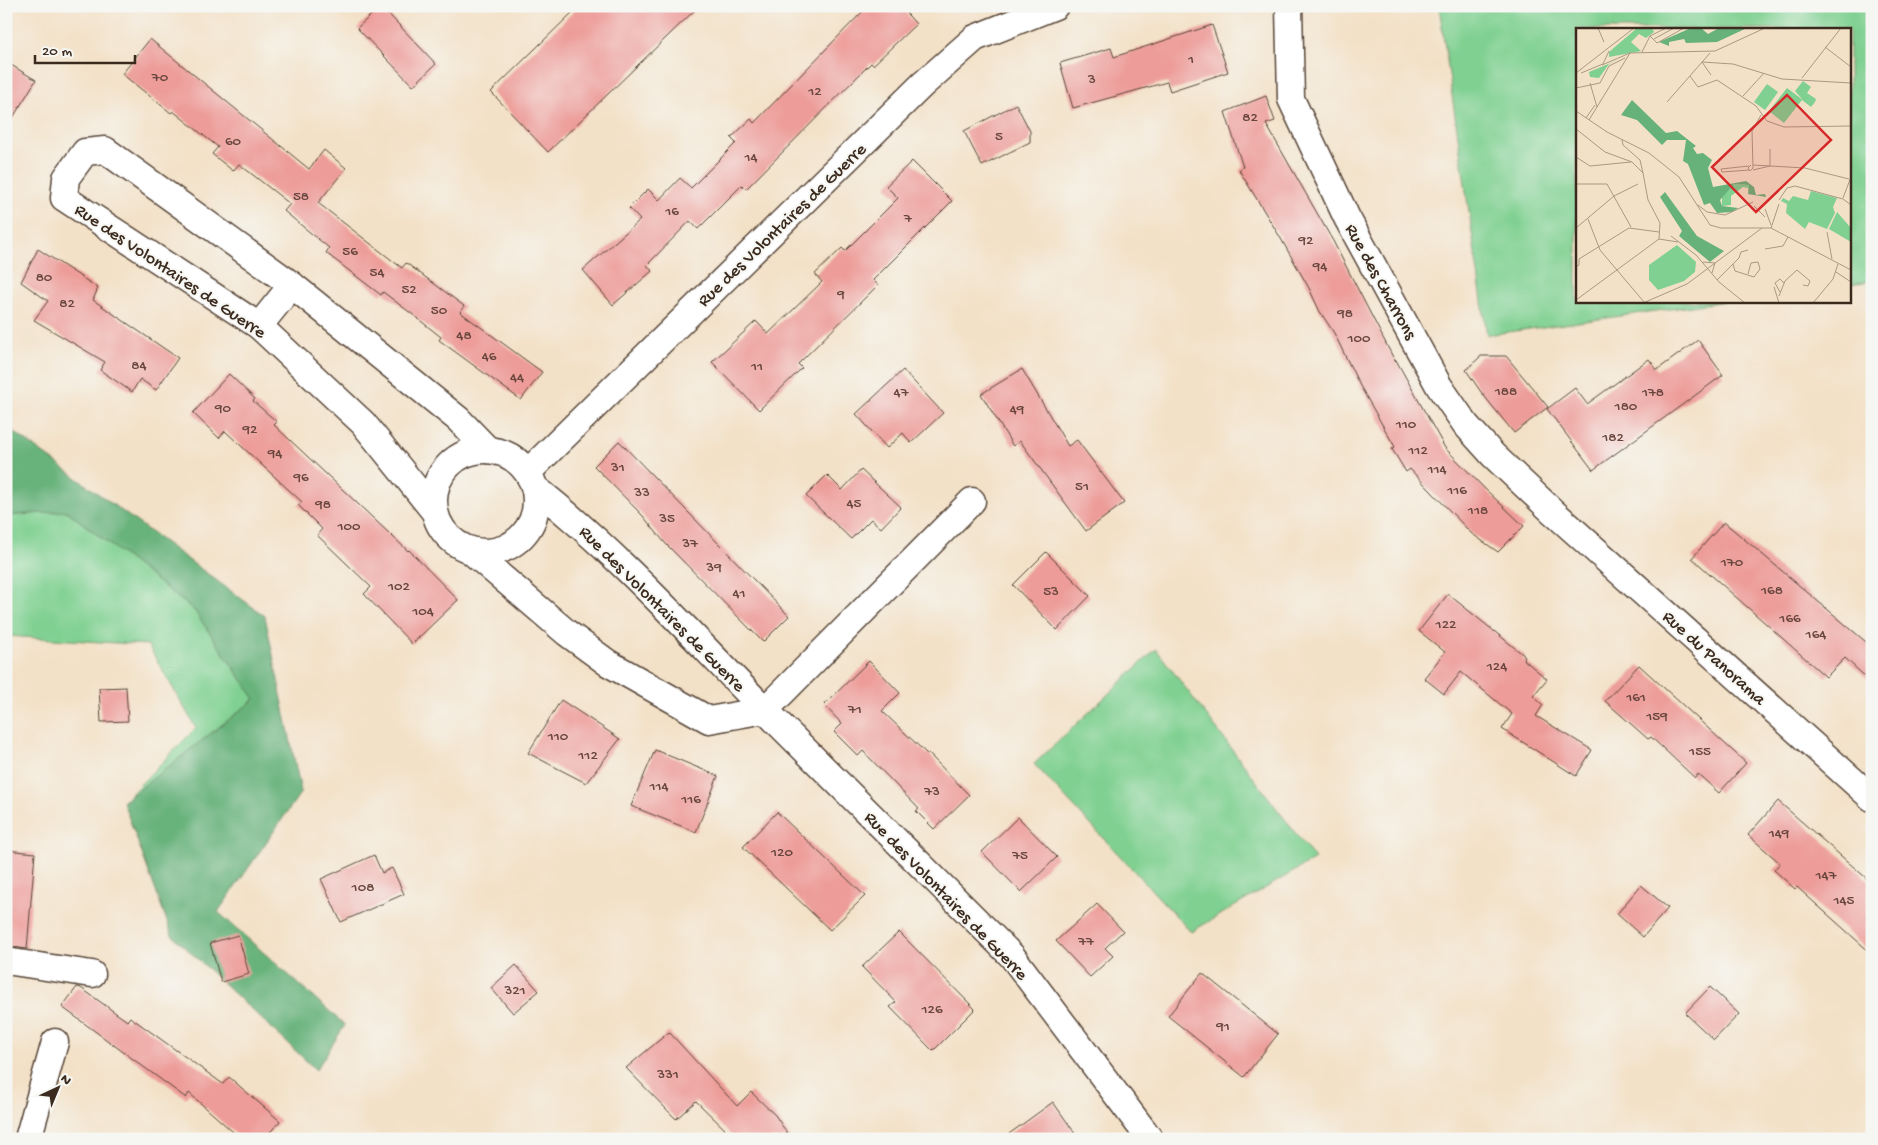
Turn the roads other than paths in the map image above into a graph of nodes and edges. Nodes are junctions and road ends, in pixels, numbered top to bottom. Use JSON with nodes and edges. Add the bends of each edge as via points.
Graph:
{"nodes":[{"id":1,"x":1055,"y":6,"type":"edge"},
{"id":2,"x":1289,"y":6,"type":"edge"},
{"id":3,"x":292,"y":284,"type":"junction"},
{"id":4,"x":260,"y":326,"type":"junction"},
{"id":5,"x":488,"y":450,"type":"junction"},
{"id":6,"x":532,"y":480,"type":"junction"},
{"id":7,"x":972,"y":501,"type":"dead end"},
{"id":8,"x":434,"y":511,"type":"junction"},
{"id":9,"x":1558,"y":516,"type":"joint"},
{"id":10,"x":471,"y":551,"type":"junction"},
{"id":11,"x":765,"y":710,"type":"junction"},
{"id":12,"x":1872,"y":798,"type":"edge"},
{"id":13,"x":6,"y":961,"type":"edge"},
{"id":14,"x":92,"y":974,"type":"dead end"},
{"id":15,"x":55,"y":1042,"type":"dead end"},
{"id":16,"x":28,"y":1139,"type":"edge"},
{"id":17,"x":1150,"y":1139,"type":"edge"}],
"edges":[{"from":1,"to":6,"type":"street","name":"Rue des Volontaires de Guerre","via":[[976,38],[929,79]]},
{"from":2,"to":9,"type":"street","name":"Rue des Charrons","via":[[1291,99],[1348,218],[1439,386],[1466,425]]},
{"from":3,"to":4,"type":"street"},
{"from":3,"to":4,"type":"street","name":"Rue des Volontaires de Guerre","via":[[106,150],[85,152],[76,162],[66,178],[64,198]]},
{"from":3,"to":5,"type":"street","name":"Rue des Volontaires de Guerre","via":[[458,419]]},
{"from":4,"to":8,"type":"street","name":"Rue des Volontaires de Guerre","via":[[363,423]]},
{"from":5,"to":6,"type":"street","name":"Rue des Volontaires de Guerre","via":[[515,460]]},
{"from":5,"to":8,"type":"street","via":[[467,453],[452,462],[440,476],[434,491]]},
{"from":6,"to":10,"type":"street","via":[[537,501],[526,534],[512,545],[490,553]]},
{"from":6,"to":11,"type":"street","name":"Rue des Volontaires de Guerre","via":[[682,624]]},
{"from":7,"to":11,"type":"street"},
{"from":8,"to":10,"type":"street","name":"Rue des Volontaires de Guerre","via":[[442,530],[454,543]]},
{"from":9,"to":12,"type":"street","name":"Rue du Panorama"},
{"from":10,"to":11,"type":"street","name":"Rue des Volontaires de Guerre","via":[[567,633],[608,663],[709,720]]},
{"from":11,"to":17,"type":"street","name":"Rue des Volontaires de Guerre","via":[[1012,956]]},
{"from":13,"to":14,"type":"street"},
{"from":15,"to":16,"type":"street"}]}
